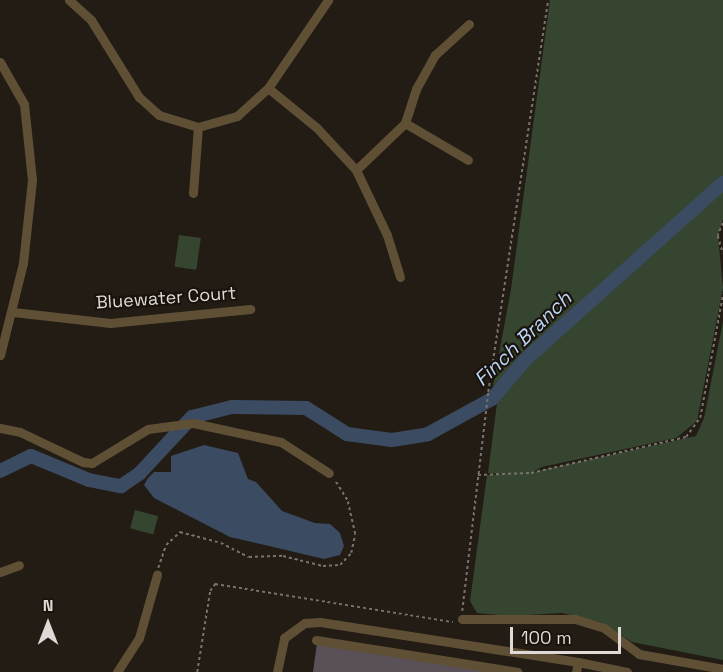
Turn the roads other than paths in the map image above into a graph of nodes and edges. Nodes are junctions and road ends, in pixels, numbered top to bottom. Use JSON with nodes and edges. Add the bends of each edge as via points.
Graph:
{"nodes":[{"id":1,"x":69,"y":0,"type":"edge"},
{"id":2,"x":328,"y":0,"type":"edge"},
{"id":3,"x":469,"y":24,"type":"dead end"},
{"id":4,"x":0,"y":62,"type":"edge"},
{"id":5,"x":268,"y":88,"type":"junction"},
{"id":6,"x":405,"y":123,"type":"junction"},
{"id":7,"x":198,"y":127,"type":"junction"},
{"id":8,"x":468,"y":160,"type":"dead end"},
{"id":9,"x":356,"y":170,"type":"junction"},
{"id":10,"x":193,"y":193,"type":"dead end"},
{"id":11,"x":400,"y":277,"type":"dead end"},
{"id":12,"x":250,"y":309,"type":"dead end"},
{"id":13,"x":13,"y":312,"type":"junction"},
{"id":14,"x":0,"y":355,"type":"edge"},
{"id":15,"x":0,"y":428,"type":"edge"},
{"id":16,"x":329,"y":473,"type":"road end"},
{"id":17,"x":19,"y":565,"type":"dead end"},
{"id":18,"x":0,"y":572,"type":"edge"},
{"id":19,"x":157,"y":575,"type":"road end"},
{"id":20,"x":462,"y":619,"type":"road end"},
{"id":21,"x":360,"y":628,"type":"junction"},
{"id":22,"x":316,"y":640,"type":"dead end"},
{"id":23,"x":460,"y":644,"type":"junction"},
{"id":24,"x":357,"y":646,"type":"junction"},
{"id":25,"x":456,"y":662,"type":"junction"},
{"id":26,"x":577,"y":667,"type":"edge"},
{"id":27,"x":723,"y":669,"type":"edge"},
{"id":28,"x":117,"y":672,"type":"edge"},
{"id":29,"x":277,"y":672,"type":"edge"},
{"id":30,"x":513,"y":672,"type":"edge"},
{"id":31,"x":627,"y":672,"type":"edge"}],
"edges":[{"from":1,"to":7,"type":"street","via":[[91,20],[139,97],[159,115]]},
{"from":2,"to":5,"type":"street"},
{"from":3,"to":6,"type":"street","via":[[435,55],[416,89]]},
{"from":4,"to":13,"type":"street","via":[[24,104],[31,161],[23,263]]},
{"from":5,"to":7,"type":"street","via":[[237,116]]},
{"from":5,"to":9,"type":"street","via":[[317,128]]},
{"from":6,"to":8,"type":"street"},
{"from":6,"to":9,"type":"street"},
{"from":7,"to":10,"type":"street"},
{"from":9,"to":11,"type":"street","via":[[387,235]]},
{"from":12,"to":13,"type":"street","name":"Bluewater Court","via":[[110,323]]},
{"from":13,"to":14,"type":"street"},
{"from":15,"to":16,"type":"street","via":[[20,432],[75,459],[92,463],[148,429],[193,423],[281,442]]},
{"from":17,"to":18,"type":"street"},
{"from":19,"to":28,"type":"street","via":[[139,638]]},
{"from":20,"to":27,"type":"street","via":[[575,619],[604,628],[639,654]]},
{"from":21,"to":23,"type":"street"},
{"from":21,"to":24,"type":"street"},
{"from":21,"to":29,"type":"street","via":[[305,623],[284,639]]},
{"from":22,"to":24,"type":"street"},
{"from":23,"to":25,"type":"street"},
{"from":23,"to":26,"type":"street"},
{"from":24,"to":25,"type":"street"},
{"from":25,"to":30,"type":"street"},
{"from":26,"to":31,"type":"street"}]}
